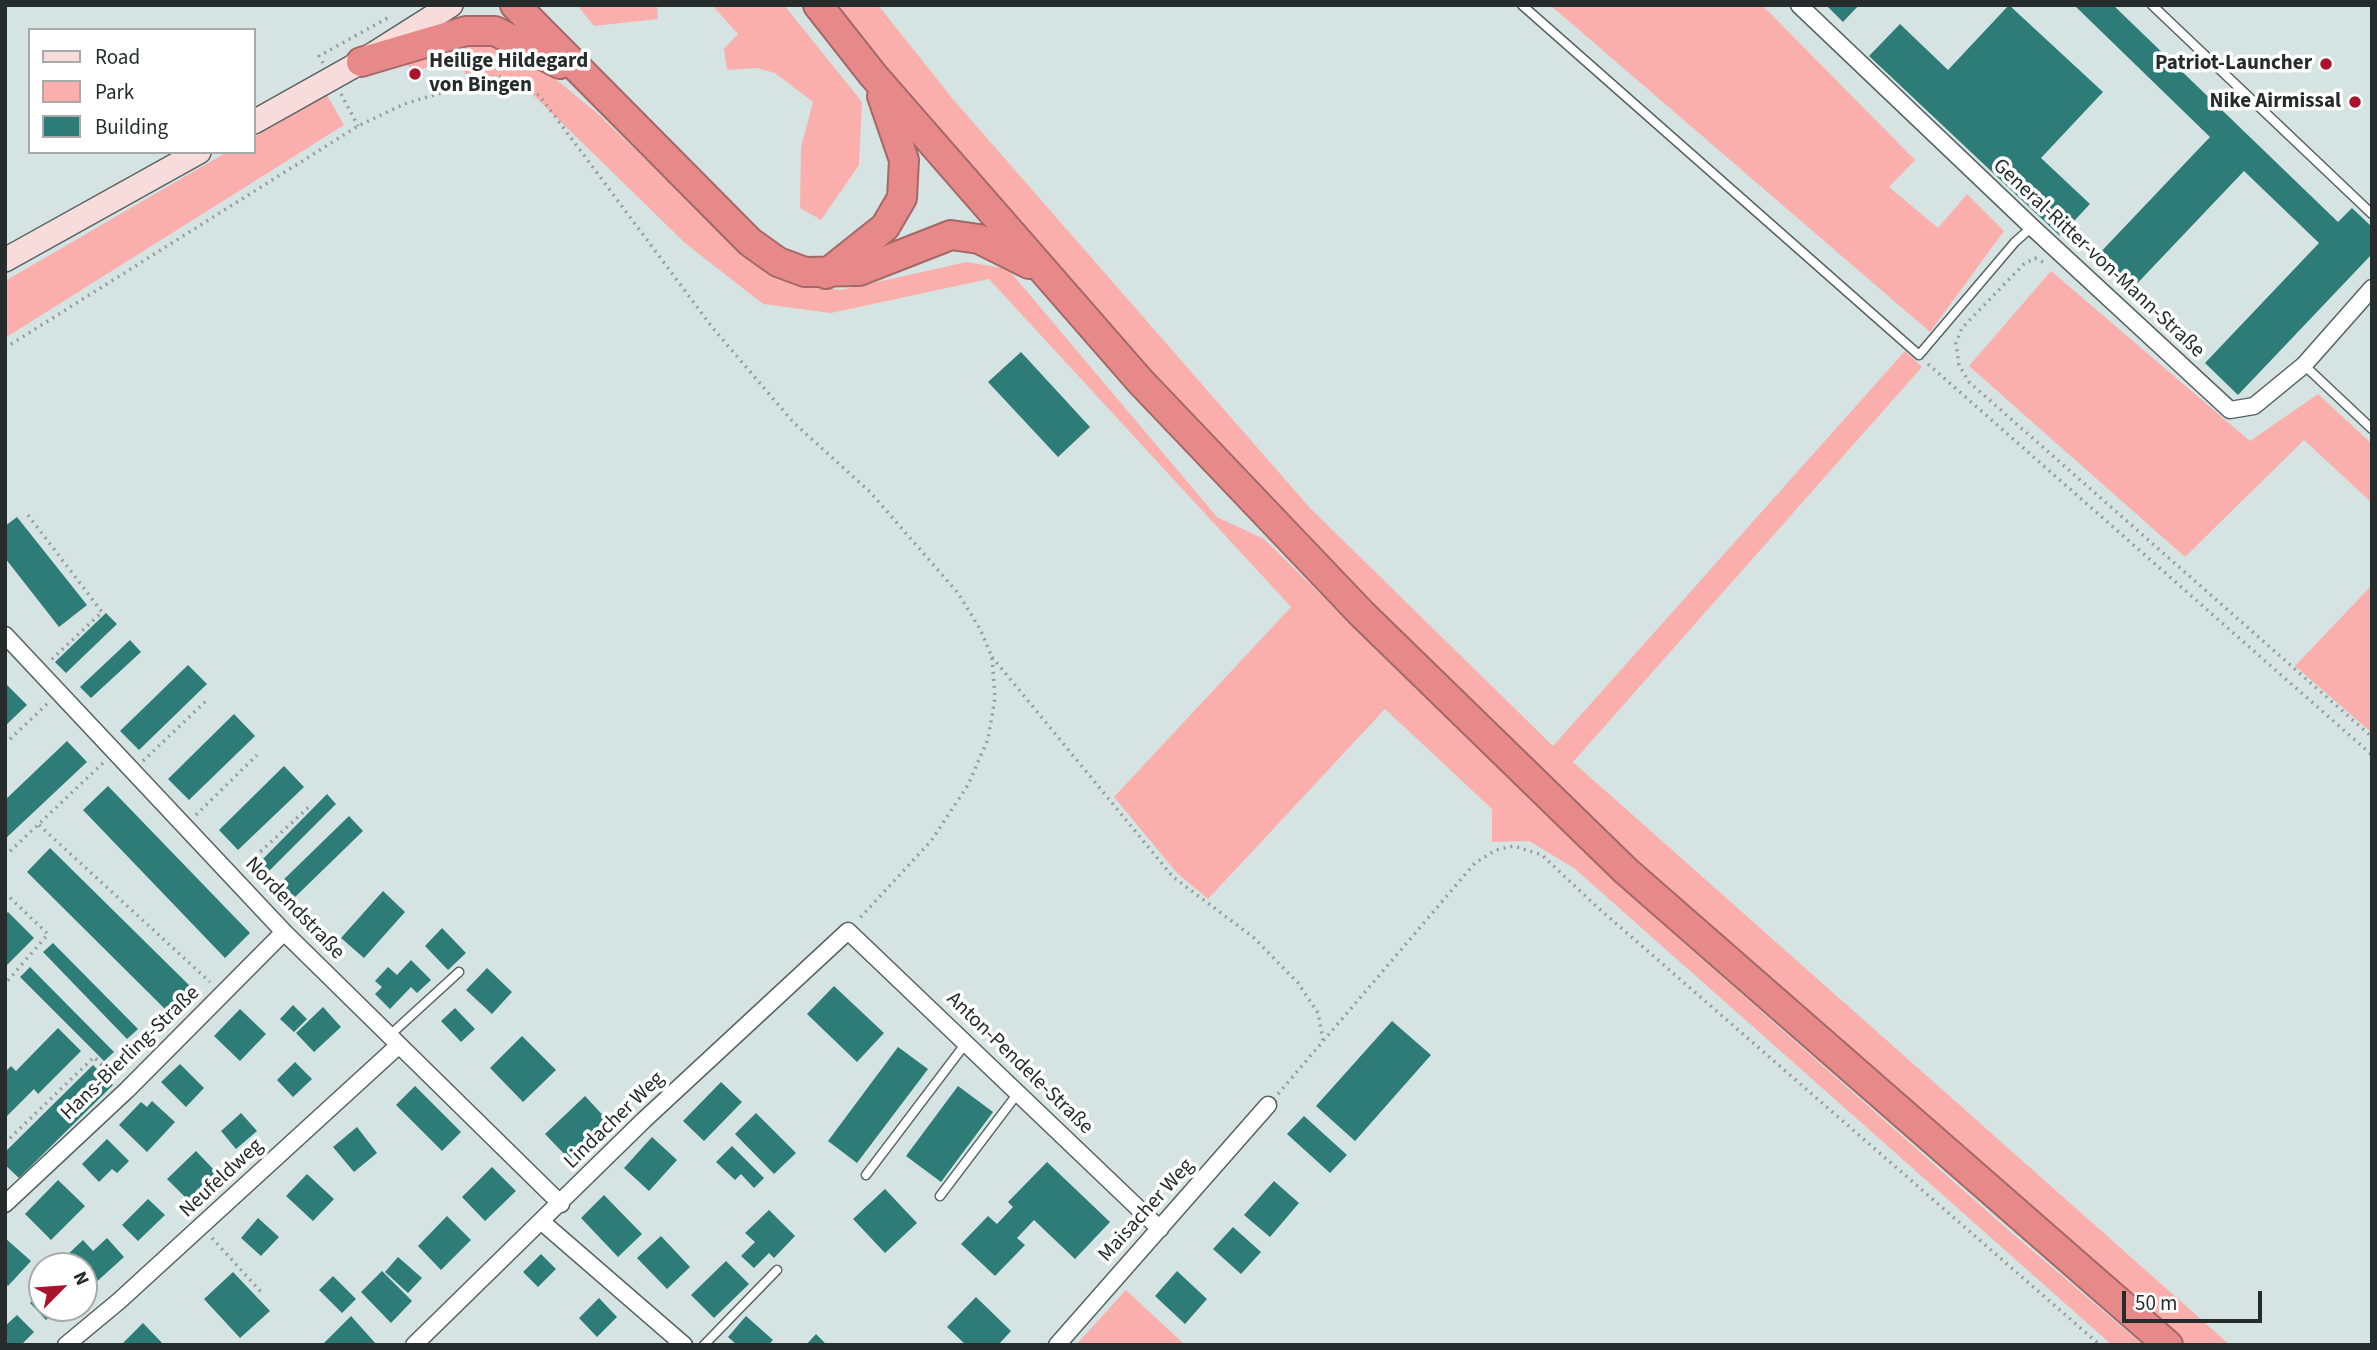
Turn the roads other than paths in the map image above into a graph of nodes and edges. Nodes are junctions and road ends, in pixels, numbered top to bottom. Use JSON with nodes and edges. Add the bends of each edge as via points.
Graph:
{"nodes":[{"id":1,"x":451,"y":5,"type":"edge"},
{"id":2,"x":515,"y":5,"type":"edge"},
{"id":3,"x":818,"y":5,"type":"edge"},
{"id":4,"x":1522,"y":5,"type":"edge"},
{"id":5,"x":1799,"y":5,"type":"edge"},
{"id":6,"x":2152,"y":5,"type":"edge"},
{"id":7,"x":361,"y":62,"type":"junction"},
{"id":8,"x":581,"y":75,"type":"junction"},
{"id":9,"x":873,"y":75,"type":"junction"},
{"id":10,"x":256,"y":121,"type":"edge"},
{"id":11,"x":194,"y":154,"type":"edge"},
{"id":12,"x":2372,"y":214,"type":"edge"},
{"id":13,"x":2032,"y":227,"type":"junction"},
{"id":14,"x":5,"y":260,"type":"edge"},
{"id":15,"x":1041,"y":270,"type":"junction"},
{"id":16,"x":826,"y":274,"type":"junction"},
{"id":17,"x":2372,"y":288,"type":"edge"},
{"id":18,"x":2304,"y":365,"type":"junction"},
{"id":19,"x":2372,"y":429,"type":"edge"},
{"id":20,"x":5,"y":635,"type":"edge"},
{"id":21,"x":848,"y":931,"type":"joint"},
{"id":22,"x":284,"y":932,"type":"junction"},
{"id":23,"x":459,"y":972,"type":"dead end"},
{"id":24,"x":395,"y":1040,"type":"junction"},
{"id":25,"x":966,"y":1043,"type":"junction"},
{"id":26,"x":1018,"y":1093,"type":"junction"},
{"id":27,"x":1268,"y":1105,"type":"road end"},
{"id":28,"x":866,"y":1175,"type":"dead end"},
{"id":29,"x":940,"y":1196,"type":"dead end"},
{"id":30,"x":5,"y":1204,"type":"edge"},
{"id":31,"x":561,"y":1204,"type":"junction"},
{"id":32,"x":542,"y":1222,"type":"junction"},
{"id":33,"x":1160,"y":1228,"type":"junction"},
{"id":34,"x":777,"y":1270,"type":"dead end"},
{"id":35,"x":70,"y":1344,"type":"edge"},
{"id":36,"x":414,"y":1345,"type":"edge"},
{"id":37,"x":684,"y":1345,"type":"edge"},
{"id":38,"x":704,"y":1345,"type":"edge"},
{"id":39,"x":1057,"y":1345,"type":"edge"},
{"id":40,"x":2168,"y":1345,"type":"edge"}],
"edges":[{"from":1,"to":7,"type":"street"},
{"from":2,"to":8,"type":"highway"},
{"from":3,"to":9,"type":"highway"},
{"from":4,"to":13,"type":"lane","via":[[1919,355]]},
{"from":5,"to":13,"type":"street","name":"General-Ritter-von-Mann-Straße"},
{"from":6,"to":12,"type":"lane"},
{"from":7,"to":8,"type":"highway","via":[[466,31],[495,31]]},
{"from":7,"to":10,"type":"street"},
{"from":8,"to":16,"type":"highway","via":[[750,242],[778,262]]},
{"from":9,"to":15,"type":"highway"},
{"from":9,"to":16,"type":"highway","via":[[904,160],[902,198],[885,227]]},
{"from":11,"to":14,"type":"street"},
{"from":13,"to":18,"type":"street","name":"General-Ritter-von-Mann-Straße","via":[[2230,410],[2255,406]]},
{"from":15,"to":16,"type":"highway","via":[[979,239],[951,235],[859,271]]},
{"from":15,"to":40,"type":"highway","via":[[1202,449],[1362,614],[1626,871]]},
{"from":17,"to":18,"type":"street","name":"General-Ritter-von-Mann-Straße"},
{"from":18,"to":19,"type":"lane"},
{"from":20,"to":22,"type":"street","name":"Nordendstraße"},
{"from":21,"to":25,"type":"street","name":"Anton-Pendele-Straße"},
{"from":21,"to":31,"type":"street","name":"Lindacher Weg","via":[[644,1120]]},
{"from":22,"to":24,"type":"street","name":"Nordendstraße"},
{"from":22,"to":30,"type":"street","name":"Hans-Bierling-Straße","via":[[127,1090]]},
{"from":23,"to":24,"type":"lane"},
{"from":24,"to":31,"type":"street","name":"Nordendstraße"},
{"from":24,"to":35,"type":"street","name":"Neufeldweg","via":[[202,1226]]},
{"from":25,"to":26,"type":"street","name":"Anton-Pendele-Straße"},
{"from":25,"to":28,"type":"lane"},
{"from":26,"to":29,"type":"lane"},
{"from":26,"to":33,"type":"street","name":"Anton-Pendele-Straße"},
{"from":27,"to":33,"type":"street","name":"Maisacher Weg"},
{"from":31,"to":32,"type":"street","name":"Lindacher Weg"},
{"from":32,"to":36,"type":"street","name":"Lindacher Weg"},
{"from":32,"to":37,"type":"street"},
{"from":33,"to":39,"type":"street","name":"Maisacher Weg"},
{"from":34,"to":38,"type":"lane"}]}
